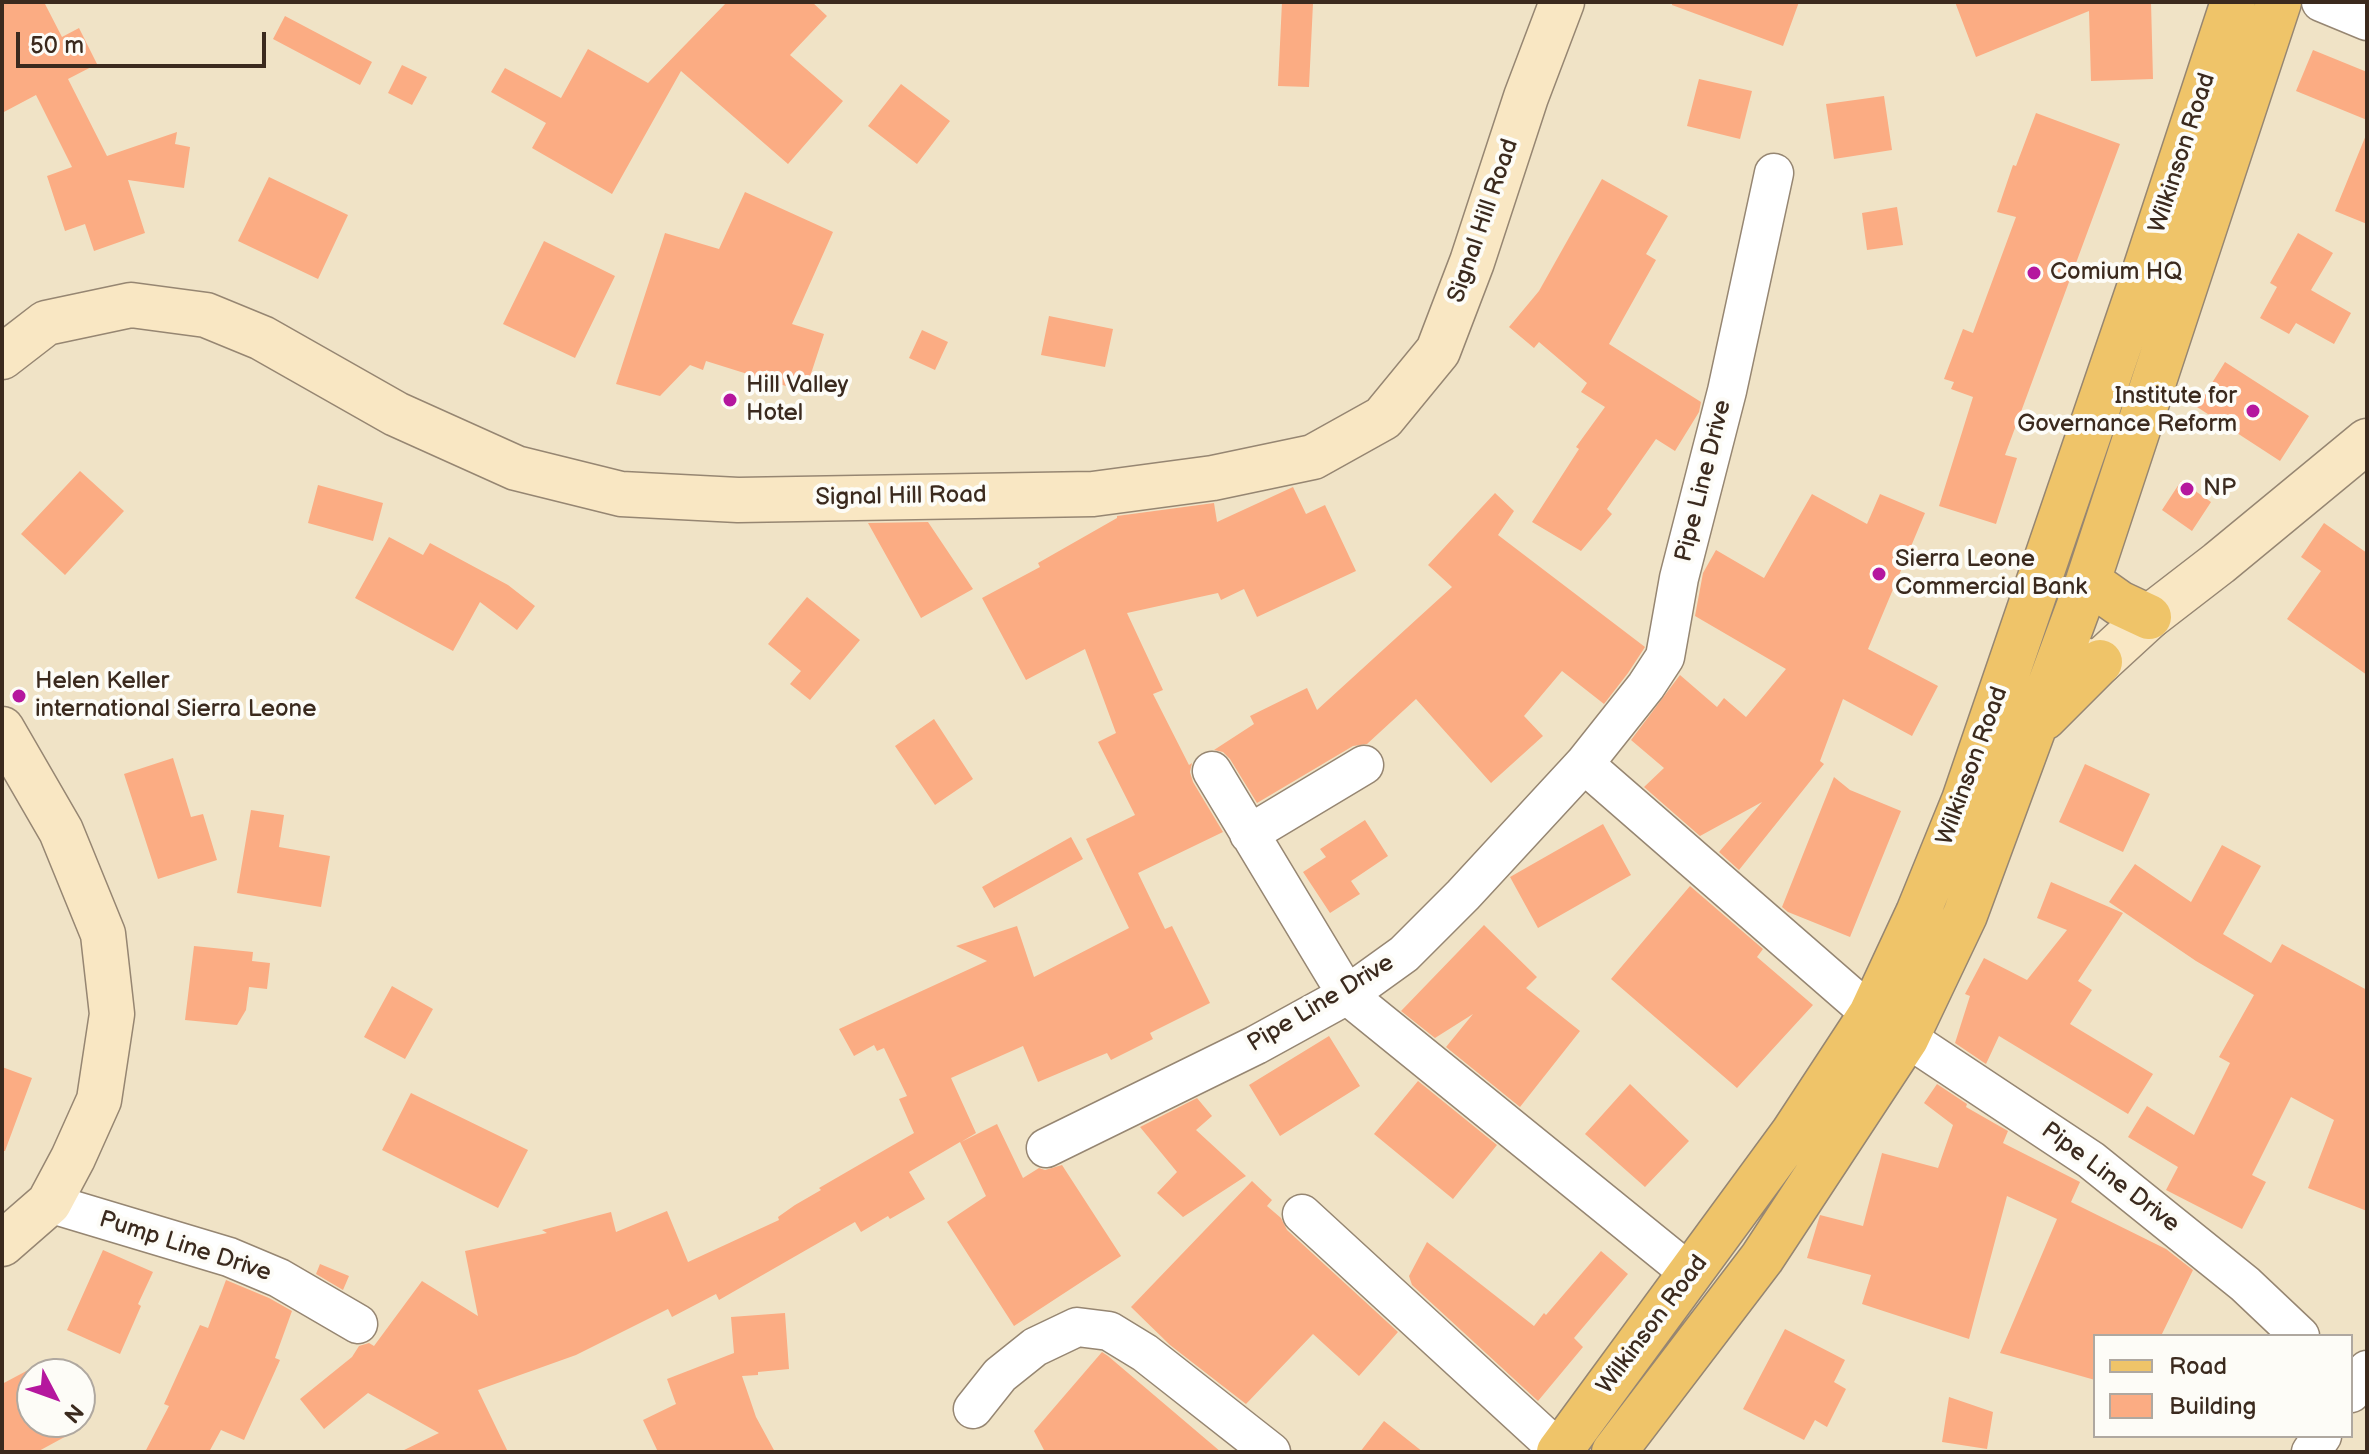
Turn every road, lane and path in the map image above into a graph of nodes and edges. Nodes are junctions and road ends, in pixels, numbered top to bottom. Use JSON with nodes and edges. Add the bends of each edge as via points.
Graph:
{"nodes":[{"id":1,"x":1562,"y":2,"type":"edge"},
{"id":2,"x":2233,"y":2,"type":"edge"},
{"id":3,"x":2279,"y":2,"type":"edge"},
{"id":4,"x":2321,"y":2,"type":"edge"},
{"id":5,"x":2367,"y":21,"type":"edge"},
{"id":6,"x":1774,"y":173,"type":"dead end"},
{"id":7,"x":2,"y":357,"type":"edge"},
{"id":8,"x":2367,"y":441,"type":"edge"},
{"id":9,"x":2088,"y":581,"type":"junction"},
{"id":10,"x":2149,"y":617,"type":"junction"},
{"id":11,"x":2021,"y":631,"type":"junction"},
{"id":12,"x":2077,"y":649,"type":"junction"},
{"id":13,"x":2,"y":729,"type":"edge"},
{"id":14,"x":1584,"y":764,"type":"junction"},
{"id":15,"x":1364,"y":765,"type":"dead end"},
{"id":16,"x":1212,"y":771,"type":"dead end"},
{"id":17,"x":1249,"y":834,"type":"junction"},
{"id":18,"x":1347,"y":995,"type":"junction"},
{"id":19,"x":1871,"y":1014,"type":"junction"},
{"id":20,"x":1906,"y":1039,"type":"junction"},
{"id":21,"x":1046,"y":1148,"type":"dead end"},
{"id":22,"x":49,"y":1203,"type":"junction"},
{"id":23,"x":1302,"y":1214,"type":"dead end"},
{"id":24,"x":2,"y":1244,"type":"edge"},
{"id":25,"x":1691,"y":1274,"type":"junction"},
{"id":26,"x":358,"y":1324,"type":"dead end"},
{"id":27,"x":2298,"y":1334,"type":"edge"},
{"id":28,"x":973,"y":1409,"type":"dead end"},
{"id":29,"x":1559,"y":1451,"type":"edge"},
{"id":30,"x":1271,"y":1452,"type":"edge"},
{"id":31,"x":1614,"y":1452,"type":"edge"}],
"edges":[{"from":1,"to":7,"type":"main road","name":"Signal Hill Road","via":[[1438,351],[1383,418],[1313,457],[1213,478],[1093,494],[738,500],[621,494],[516,468],[396,414],[262,338],[206,315],[131,305],[46,323]]},
{"from":2,"to":11,"type":"main road","name":"Wilkinson Road"},
{"from":3,"to":9,"type":"main road","name":"Wilkinson Road"},
{"from":4,"to":5,"type":"street"},
{"from":6,"to":14,"type":"street","name":"Pipe Line Drive","via":[[1665,657]]},
{"from":8,"to":10,"type":"main road"},
{"from":9,"to":10,"type":"main road"},
{"from":9,"to":12,"type":"main road","name":"Wilkinson Road"},
{"from":10,"to":12,"type":"main road","via":[[2097,630]]},
{"from":11,"to":12,"type":"main road"},
{"from":11,"to":19,"type":"main road","name":"Wilkinson Road","via":[[1964,800]]},
{"from":12,"to":20,"type":"main road","name":"Wilkinson Road","via":[[2034,729],[1965,915]]},
{"from":13,"to":22,"type":"main road","via":[[61,831],[103,934],[112,1014],[99,1100]]},
{"from":14,"to":18,"type":"street","name":"Pipe Line Drive","via":[[1404,954]]},
{"from":14,"to":19,"type":"street"},
{"from":15,"to":17,"type":"street"},
{"from":16,"to":17,"type":"street"},
{"from":17,"to":18,"type":"street"},
{"from":18,"to":21,"type":"street","name":"Pipe Line Drive"},
{"from":18,"to":25,"type":"street"},
{"from":19,"to":20,"type":"street","name":"Pipe Line Drive"},
{"from":19,"to":25,"type":"main road","name":"Wilkinson Road"},
{"from":20,"to":27,"type":"street","name":"Pipe Line Drive","via":[[2091,1160],[2245,1284]]},
{"from":20,"to":31,"type":"main road","name":"Wilkinson Road","via":[[1762,1258]]},
{"from":22,"to":24,"type":"main road"},
{"from":22,"to":26,"type":"street","name":"Pump Line Drive","via":[[229,1257],[279,1278]]},
{"from":23,"to":29,"type":"street"},
{"from":25,"to":29,"type":"main road","name":"Wilkinson Road"},
{"from":28,"to":30,"type":"street","via":[[1000,1375],[1035,1347],[1077,1327],[1109,1331]]}]}
